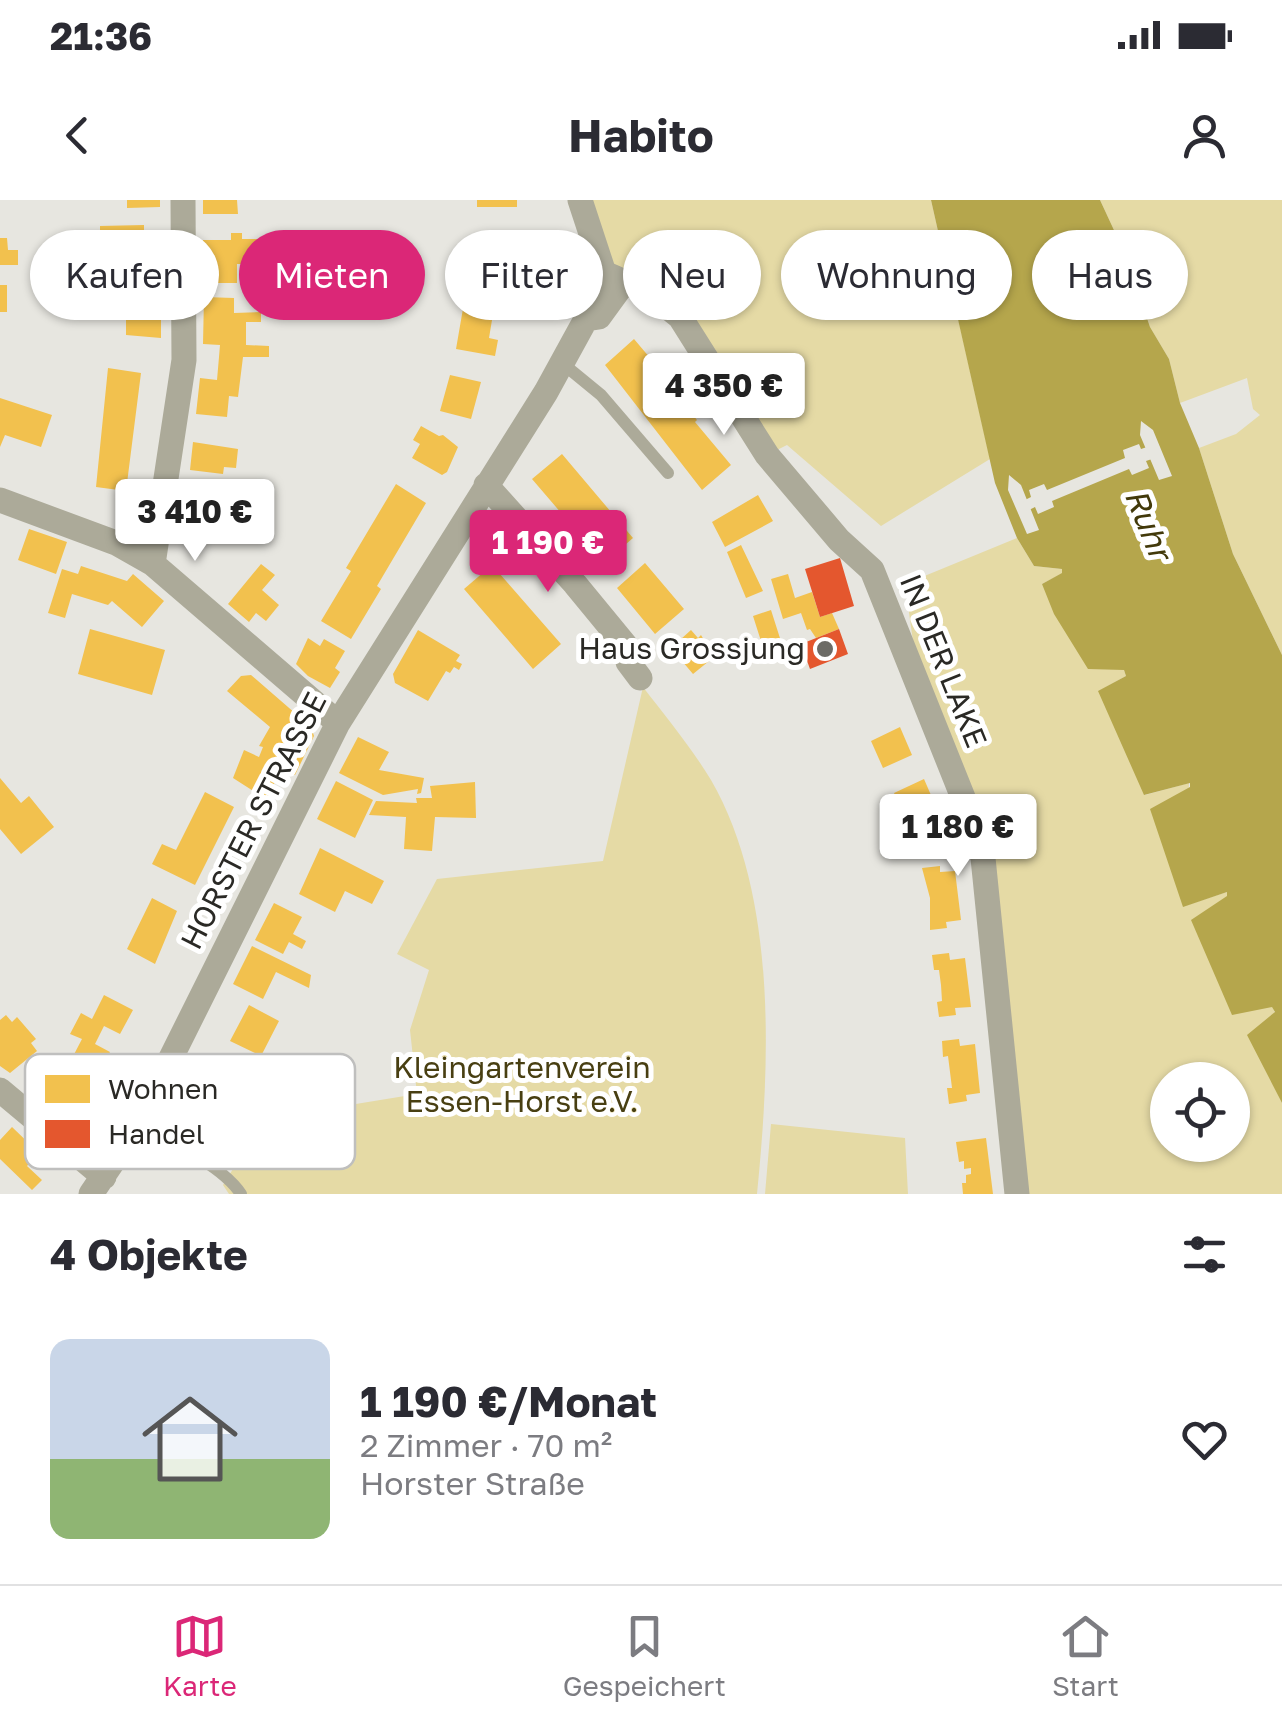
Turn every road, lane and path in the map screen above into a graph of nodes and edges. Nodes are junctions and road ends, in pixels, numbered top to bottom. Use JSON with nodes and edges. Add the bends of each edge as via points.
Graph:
{"nodes":[{"id":1,"x":184,"y":200,"type":"edge"},
{"id":2,"x":580,"y":200,"type":"edge"},
{"id":3,"x":613,"y":279,"type":"junction"},
{"id":4,"x":562,"y":363,"type":"junction"},
{"id":5,"x":668,"y":474,"type":"dead end"},
{"id":6,"x":486,"y":485,"type":"junction"},
{"id":7,"x":0,"y":500,"type":"edge"},
{"id":8,"x":153,"y":564,"type":"junction"},
{"id":9,"x":640,"y":678,"type":"dead end"},
{"id":10,"x":338,"y":722,"type":"junction"},
{"id":11,"x":173,"y":1054,"type":"edge"},
{"id":12,"x":0,"y":1090,"type":"edge"},
{"id":13,"x":25,"y":1115,"type":"edge"},
{"id":14,"x":213,"y":1169,"type":"edge"},
{"id":15,"x":241,"y":1194,"type":"edge"},
{"id":16,"x":1016,"y":1194,"type":"edge"}],
"edges":[{"from":1,"to":8,"type":"street","via":[[184,360]]},
{"from":2,"to":3,"type":"street"},
{"from":3,"to":4,"type":"street","name":"HORSTER STRASSE","via":[[589,299],[586,319]]},
{"from":3,"to":16,"type":"street","name":"IN DER LAKE","via":[[650,293],[680,317],[768,454],[872,570],[983,858]]},
{"from":4,"to":5,"type":"lane","via":[[601,394]]},
{"from":4,"to":6,"type":"street","name":"HORSTER STRASSE"},
{"from":6,"to":9,"type":"street","via":[[626,646]]},
{"from":6,"to":10,"type":"street","name":"HORSTER STRASSE"},
{"from":7,"to":8,"type":"street","via":[[116,542]]},
{"from":8,"to":10,"type":"street"},
{"from":10,"to":11,"type":"street","name":"HORSTER STRASSE"},
{"from":12,"to":13,"type":"street"},
{"from":14,"to":15,"type":"lane"}]}
